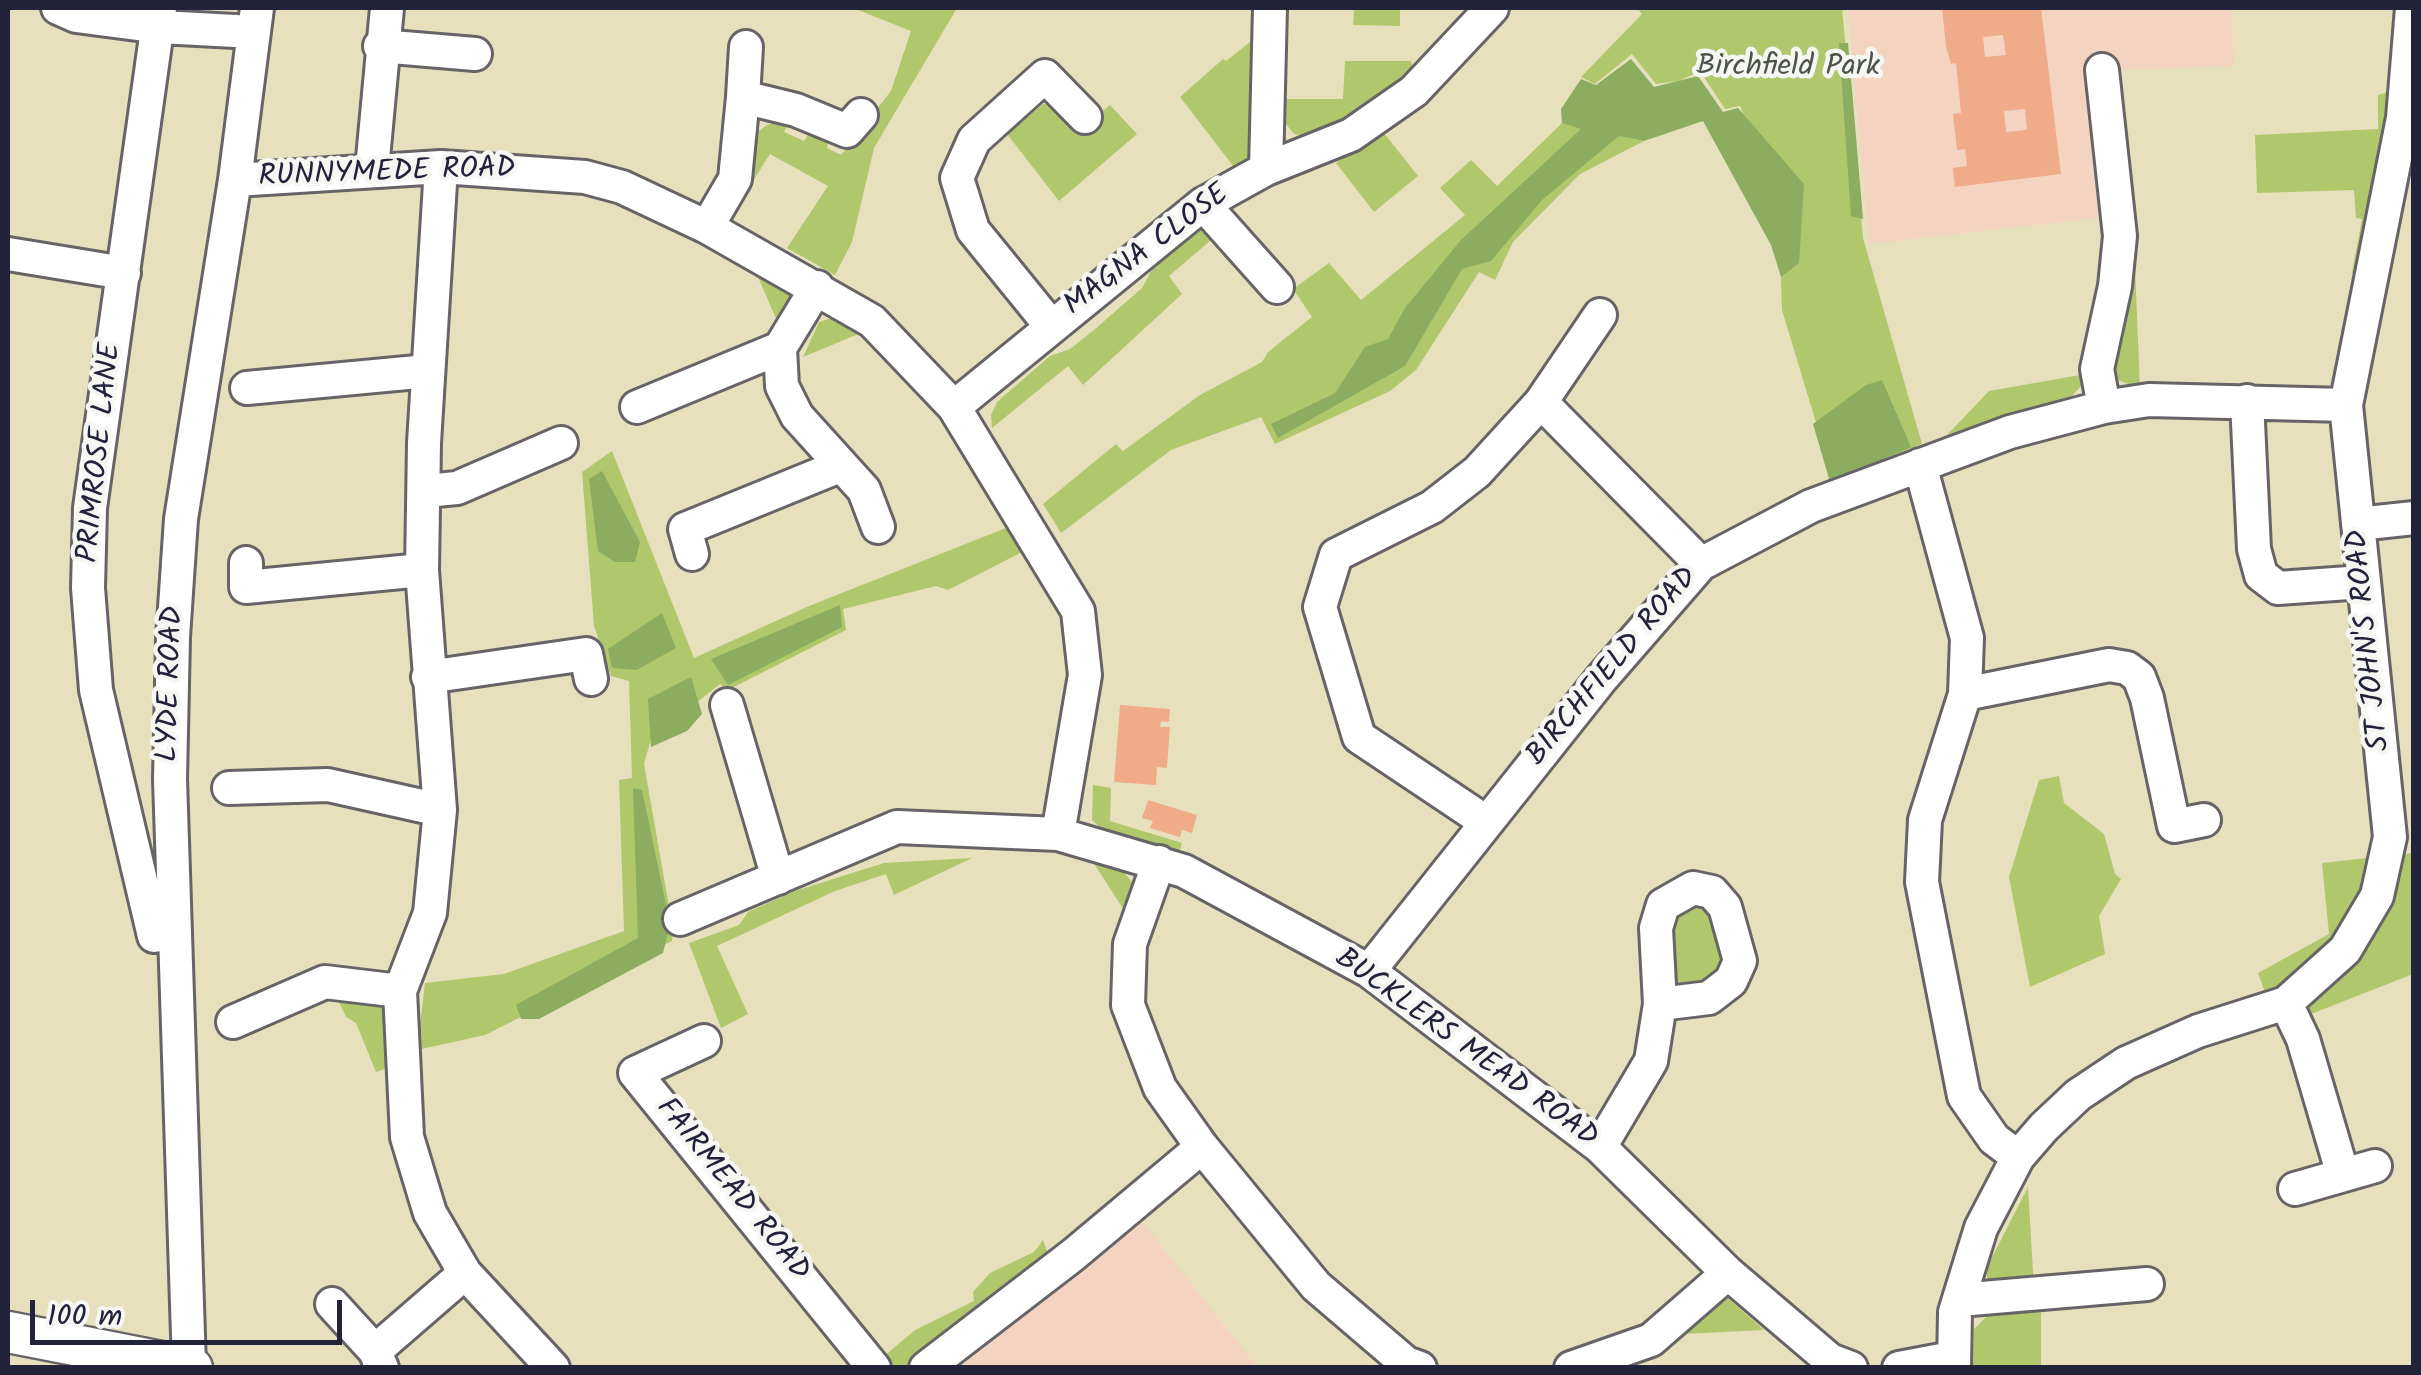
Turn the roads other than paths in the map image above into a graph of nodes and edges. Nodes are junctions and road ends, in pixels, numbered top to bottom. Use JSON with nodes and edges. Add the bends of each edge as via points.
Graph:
{"nodes":[{"id":1,"x":58,"y":8,"type":"edge"},
{"id":2,"x":387,"y":8,"type":"edge"},
{"id":3,"x":1270,"y":8,"type":"edge"},
{"id":4,"x":1492,"y":8,"type":"edge"},
{"id":5,"x":2412,"y":8,"type":"edge"},
{"id":6,"x":160,"y":17,"type":"edge"},
{"id":7,"x":255,"y":20,"type":"edge"},
{"id":8,"x":380,"y":46,"type":"junction"},
{"id":9,"x":746,"y":47,"type":"dead end"},
{"id":10,"x":474,"y":54,"type":"dead end"},
{"id":11,"x":2102,"y":70,"type":"dead end"},
{"id":12,"x":743,"y":97,"type":"junction"},
{"id":13,"x":1085,"y":117,"type":"dead end"},
{"id":14,"x":2408,"y":119,"type":"edge"},
{"id":15,"x":848,"y":130,"type":"dead end"},
{"id":16,"x":440,"y":167,"type":"junction"},
{"id":17,"x":1266,"y":168,"type":"junction"},
{"id":18,"x":372,"y":170,"type":"junction"},
{"id":19,"x":235,"y":180,"type":"junction"},
{"id":20,"x":1202,"y":204,"type":"junction"},
{"id":21,"x":707,"y":227,"type":"junction"},
{"id":22,"x":8,"y":254,"type":"edge"},
{"id":23,"x":124,"y":273,"type":"junction"},
{"id":24,"x":817,"y":287,"type":"junction"},
{"id":25,"x":1277,"y":287,"type":"dead end"},
{"id":26,"x":1600,"y":314,"type":"dead end"},
{"id":27,"x":1050,"y":326,"type":"junction"},
{"id":28,"x":780,"y":348,"type":"junction"},
{"id":29,"x":428,"y":370,"type":"junction"},
{"id":30,"x":266,"y":377,"type":"dead end"},
{"id":31,"x":2247,"y":401,"type":"junction"},
{"id":32,"x":1541,"y":402,"type":"junction"},
{"id":33,"x":954,"y":406,"type":"junction"},
{"id":34,"x":2346,"y":406,"type":"junction"},
{"id":35,"x":637,"y":407,"type":"dead end"},
{"id":36,"x":2104,"y":407,"type":"junction"},
{"id":37,"x":560,"y":443,"type":"dead end"},
{"id":38,"x":1920,"y":465,"type":"junction"},
{"id":39,"x":840,"y":466,"type":"junction"},
{"id":40,"x":425,"y":491,"type":"junction"},
{"id":41,"x":2414,"y":518,"type":"edge"},
{"id":42,"x":2358,"y":524,"type":"junction"},
{"id":43,"x":878,"y":526,"type":"dead end"},
{"id":44,"x":684,"y":529,"type":"dead end"},
{"id":45,"x":1701,"y":564,"type":"junction"},
{"id":46,"x":422,"y":570,"type":"junction"},
{"id":47,"x":246,"y":575,"type":"dead end"},
{"id":48,"x":2363,"y":582,"type":"junction"},
{"id":49,"x":428,"y":676,"type":"junction"},
{"id":50,"x":591,"y":678,"type":"dead end"},
{"id":51,"x":1965,"y":694,"type":"junction"},
{"id":52,"x":727,"y":704,"type":"dead end"},
{"id":53,"x":249,"y":779,"type":"dead end"},
{"id":54,"x":440,"y":810,"type":"junction"},
{"id":55,"x":1486,"y":822,"type":"junction"},
{"id":56,"x":2177,"y":826,"type":"dead end"},
{"id":57,"x":1058,"y":834,"type":"junction"},
{"id":58,"x":1158,"y":862,"type":"junction"},
{"id":59,"x":778,"y":878,"type":"junction"},
{"id":60,"x":680,"y":919,"type":"dead end"},
{"id":61,"x":154,"y":936,"type":"dead end"},
{"id":62,"x":1369,"y":972,"type":"junction"},
{"id":63,"x":400,"y":991,"type":"junction"},
{"id":64,"x":2286,"y":1003,"type":"junction"},
{"id":65,"x":1660,"y":1004,"type":"dead end"},
{"id":66,"x":248,"y":1006,"type":"dead end"},
{"id":67,"x":704,"y":1042,"type":"dead end"},
{"id":68,"x":1202,"y":1147,"type":"junction"},
{"id":69,"x":1600,"y":1147,"type":"junction"},
{"id":70,"x":2018,"y":1157,"type":"junction"},
{"id":71,"x":2376,"y":1166,"type":"dead end"},
{"id":72,"x":2342,"y":1175,"type":"junction"},
{"id":73,"x":2295,"y":1189,"type":"dead end"},
{"id":74,"x":1728,"y":1273,"type":"junction"},
{"id":75,"x":465,"y":1274,"type":"junction"},
{"id":76,"x":2148,"y":1284,"type":"dead end"},
{"id":77,"x":1959,"y":1300,"type":"junction"},
{"id":78,"x":332,"y":1304,"type":"dead end"},
{"id":79,"x":8,"y":1332,"type":"edge"},
{"id":80,"x":379,"y":1359,"type":"edge"},
{"id":81,"x":1953,"y":1363,"type":"edge"},
{"id":82,"x":190,"y":1366,"type":"edge"},
{"id":83,"x":554,"y":1368,"type":"edge"},
{"id":84,"x":874,"y":1368,"type":"edge"},
{"id":85,"x":926,"y":1368,"type":"edge"},
{"id":86,"x":1420,"y":1368,"type":"edge"},
{"id":87,"x":1571,"y":1368,"type":"edge"},
{"id":88,"x":1851,"y":1368,"type":"edge"},
{"id":89,"x":1899,"y":1368,"type":"edge"}],
"edges":[{"from":1,"to":6,"type":"street","via":[[76,16]]},
{"from":2,"to":8,"type":"street"},
{"from":3,"to":17,"type":"street"},
{"from":4,"to":17,"type":"street","name":"MAGNA CLOSE","via":[[1414,91],[1352,136]]},
{"from":5,"to":14,"type":"street","name":"ST JOHN'S ROAD"},
{"from":6,"to":7,"type":"street"},
{"from":6,"to":23,"type":"street","name":"PRIMROSE LANE"},
{"from":7,"to":19,"type":"street","name":"LYDE ROAD"},
{"from":8,"to":10,"type":"street"},
{"from":8,"to":18,"type":"street"},
{"from":9,"to":12,"type":"street"},
{"from":11,"to":36,"type":"street","via":[[2120,236],[2097,369]]},
{"from":12,"to":15,"type":"street"},
{"from":12,"to":21,"type":"street","via":[[736,179]]},
{"from":13,"to":27,"type":"street","via":[[1045,76],[974,140],[957,178],[973,230]]},
{"from":14,"to":34,"type":"street","name":"ST JOHN'S ROAD"},
{"from":16,"to":18,"type":"street","name":"RUNNYMEDE ROAD"},
{"from":16,"to":21,"type":"street","name":"RUNNYMEDE ROAD","via":[[585,177]]},
{"from":16,"to":29,"type":"street"},
{"from":17,"to":20,"type":"street","name":"MAGNA CLOSE"},
{"from":18,"to":19,"type":"street","name":"RUNNYMEDE ROAD"},
{"from":19,"to":82,"type":"street","name":"LYDE ROAD","via":[[181,518],[173,637],[170,780]]},
{"from":20,"to":25,"type":"street"},
{"from":20,"to":27,"type":"street","name":"MAGNA CLOSE"},
{"from":21,"to":24,"type":"street","name":"RUNNYMEDE ROAD"},
{"from":22,"to":23,"type":"street"},
{"from":23,"to":61,"type":"street","name":"PRIMROSE LANE","via":[[90,508],[88,588],[96,690]]},
{"from":24,"to":28,"type":"street"},
{"from":24,"to":33,"type":"street","name":"RUNNYMEDE ROAD","via":[[872,321]]},
{"from":26,"to":32,"type":"street"},
{"from":27,"to":33,"type":"street","name":"MAGNA CLOSE"},
{"from":28,"to":35,"type":"street"},
{"from":28,"to":39,"type":"street","via":[[782,386],[797,416]]},
{"from":29,"to":30,"type":"street"},
{"from":29,"to":40,"type":"street"},
{"from":31,"to":34,"type":"street","name":"BIRCHFIELD ROAD"},
{"from":31,"to":36,"type":"street","name":"BIRCHFIELD ROAD","via":[[2149,400]]},
{"from":31,"to":48,"type":"street","via":[[2261,576],[2278,588]]},
{"from":32,"to":45,"type":"street"},
{"from":32,"to":55,"type":"street","via":[[1477,472],[1432,507],[1336,554],[1320,607],[1359,737]]},
{"from":33,"to":57,"type":"street","name":"RUNNYMEDE ROAD","via":[[1078,611],[1085,675]]},
{"from":34,"to":42,"type":"street","name":"ST JOHN'S ROAD"},
{"from":36,"to":38,"type":"street","name":"BIRCHFIELD ROAD"},
{"from":37,"to":40,"type":"street","via":[[457,488]]},
{"from":38,"to":45,"type":"street","name":"BIRCHFIELD ROAD","via":[[1811,506]]},
{"from":38,"to":51,"type":"street","via":[[1967,638]]},
{"from":39,"to":43,"type":"street","via":[[864,490]]},
{"from":39,"to":44,"type":"street"},
{"from":40,"to":46,"type":"street"},
{"from":41,"to":42,"type":"street"},
{"from":42,"to":48,"type":"street","name":"ST JOHN'S ROAD"},
{"from":45,"to":55,"type":"street","name":"BIRCHFIELD ROAD"},
{"from":46,"to":47,"type":"street"},
{"from":46,"to":49,"type":"street"},
{"from":48,"to":64,"type":"street","name":"ST JOHN'S ROAD","via":[[2387,790],[2386,868],[2345,950]]},
{"from":49,"to":50,"type":"street","via":[[586,654]]},
{"from":49,"to":54,"type":"street"},
{"from":51,"to":56,"type":"street","via":[[2109,665],[2127,668],[2139,677],[2146,698]]},
{"from":51,"to":70,"type":"street","via":[[1925,820],[1922,882],[1964,1096],[1994,1139]]},
{"from":52,"to":59,"type":"street"},
{"from":53,"to":54,"type":"street","via":[[328,785]]},
{"from":54,"to":63,"type":"street","via":[[430,913]]},
{"from":55,"to":62,"type":"street","name":"BIRCHFIELD ROAD"},
{"from":57,"to":58,"type":"street","name":"BUCKLERS MEAD ROAD"},
{"from":57,"to":59,"type":"street","name":"BUCKLERS MEAD ROAD","via":[[897,827]]},
{"from":58,"to":62,"type":"street","name":"BUCKLERS MEAD ROAD"},
{"from":58,"to":68,"type":"street","via":[[1130,944],[1128,1006],[1160,1088]]},
{"from":59,"to":60,"type":"street","name":"BUCKLERS MEAD ROAD"},
{"from":62,"to":69,"type":"street","name":"BUCKLERS MEAD ROAD"},
{"from":63,"to":66,"type":"street","via":[[325,982]]},
{"from":63,"to":75,"type":"street","via":[[407,1137],[430,1214]]},
{"from":64,"to":70,"type":"street","name":"ST JOHN'S ROAD","via":[[2126,1063],[2078,1095]]},
{"from":64,"to":72,"type":"street","via":[[2304,1039]]},
{"from":65,"to":69,"type":"street","via":[[1652,1061]]},
{"from":67,"to":84,"type":"street","name":"FAIRMEAD ROAD","via":[[635,1073]]},
{"from":68,"to":85,"type":"street"},
{"from":68,"to":86,"type":"street","via":[[1316,1286],[1406,1364]]},
{"from":69,"to":74,"type":"street","name":"BUCKLERS MEAD ROAD"},
{"from":70,"to":77,"type":"street","name":"ST JOHN'S ROAD","via":[[1981,1228]]},
{"from":71,"to":72,"type":"street"},
{"from":72,"to":73,"type":"street"},
{"from":74,"to":87,"type":"street","via":[[1651,1340]]},
{"from":74,"to":88,"type":"street","name":"BUCKLERS MEAD ROAD","via":[[1830,1360]]},
{"from":75,"to":80,"type":"street"},
{"from":75,"to":83,"type":"street"},
{"from":76,"to":77,"type":"street"},
{"from":77,"to":81,"type":"street","name":"ST JOHN'S ROAD"},
{"from":78,"to":80,"type":"street"},
{"from":79,"to":82,"type":"main road"},
{"from":81,"to":89,"type":"street"}]}
